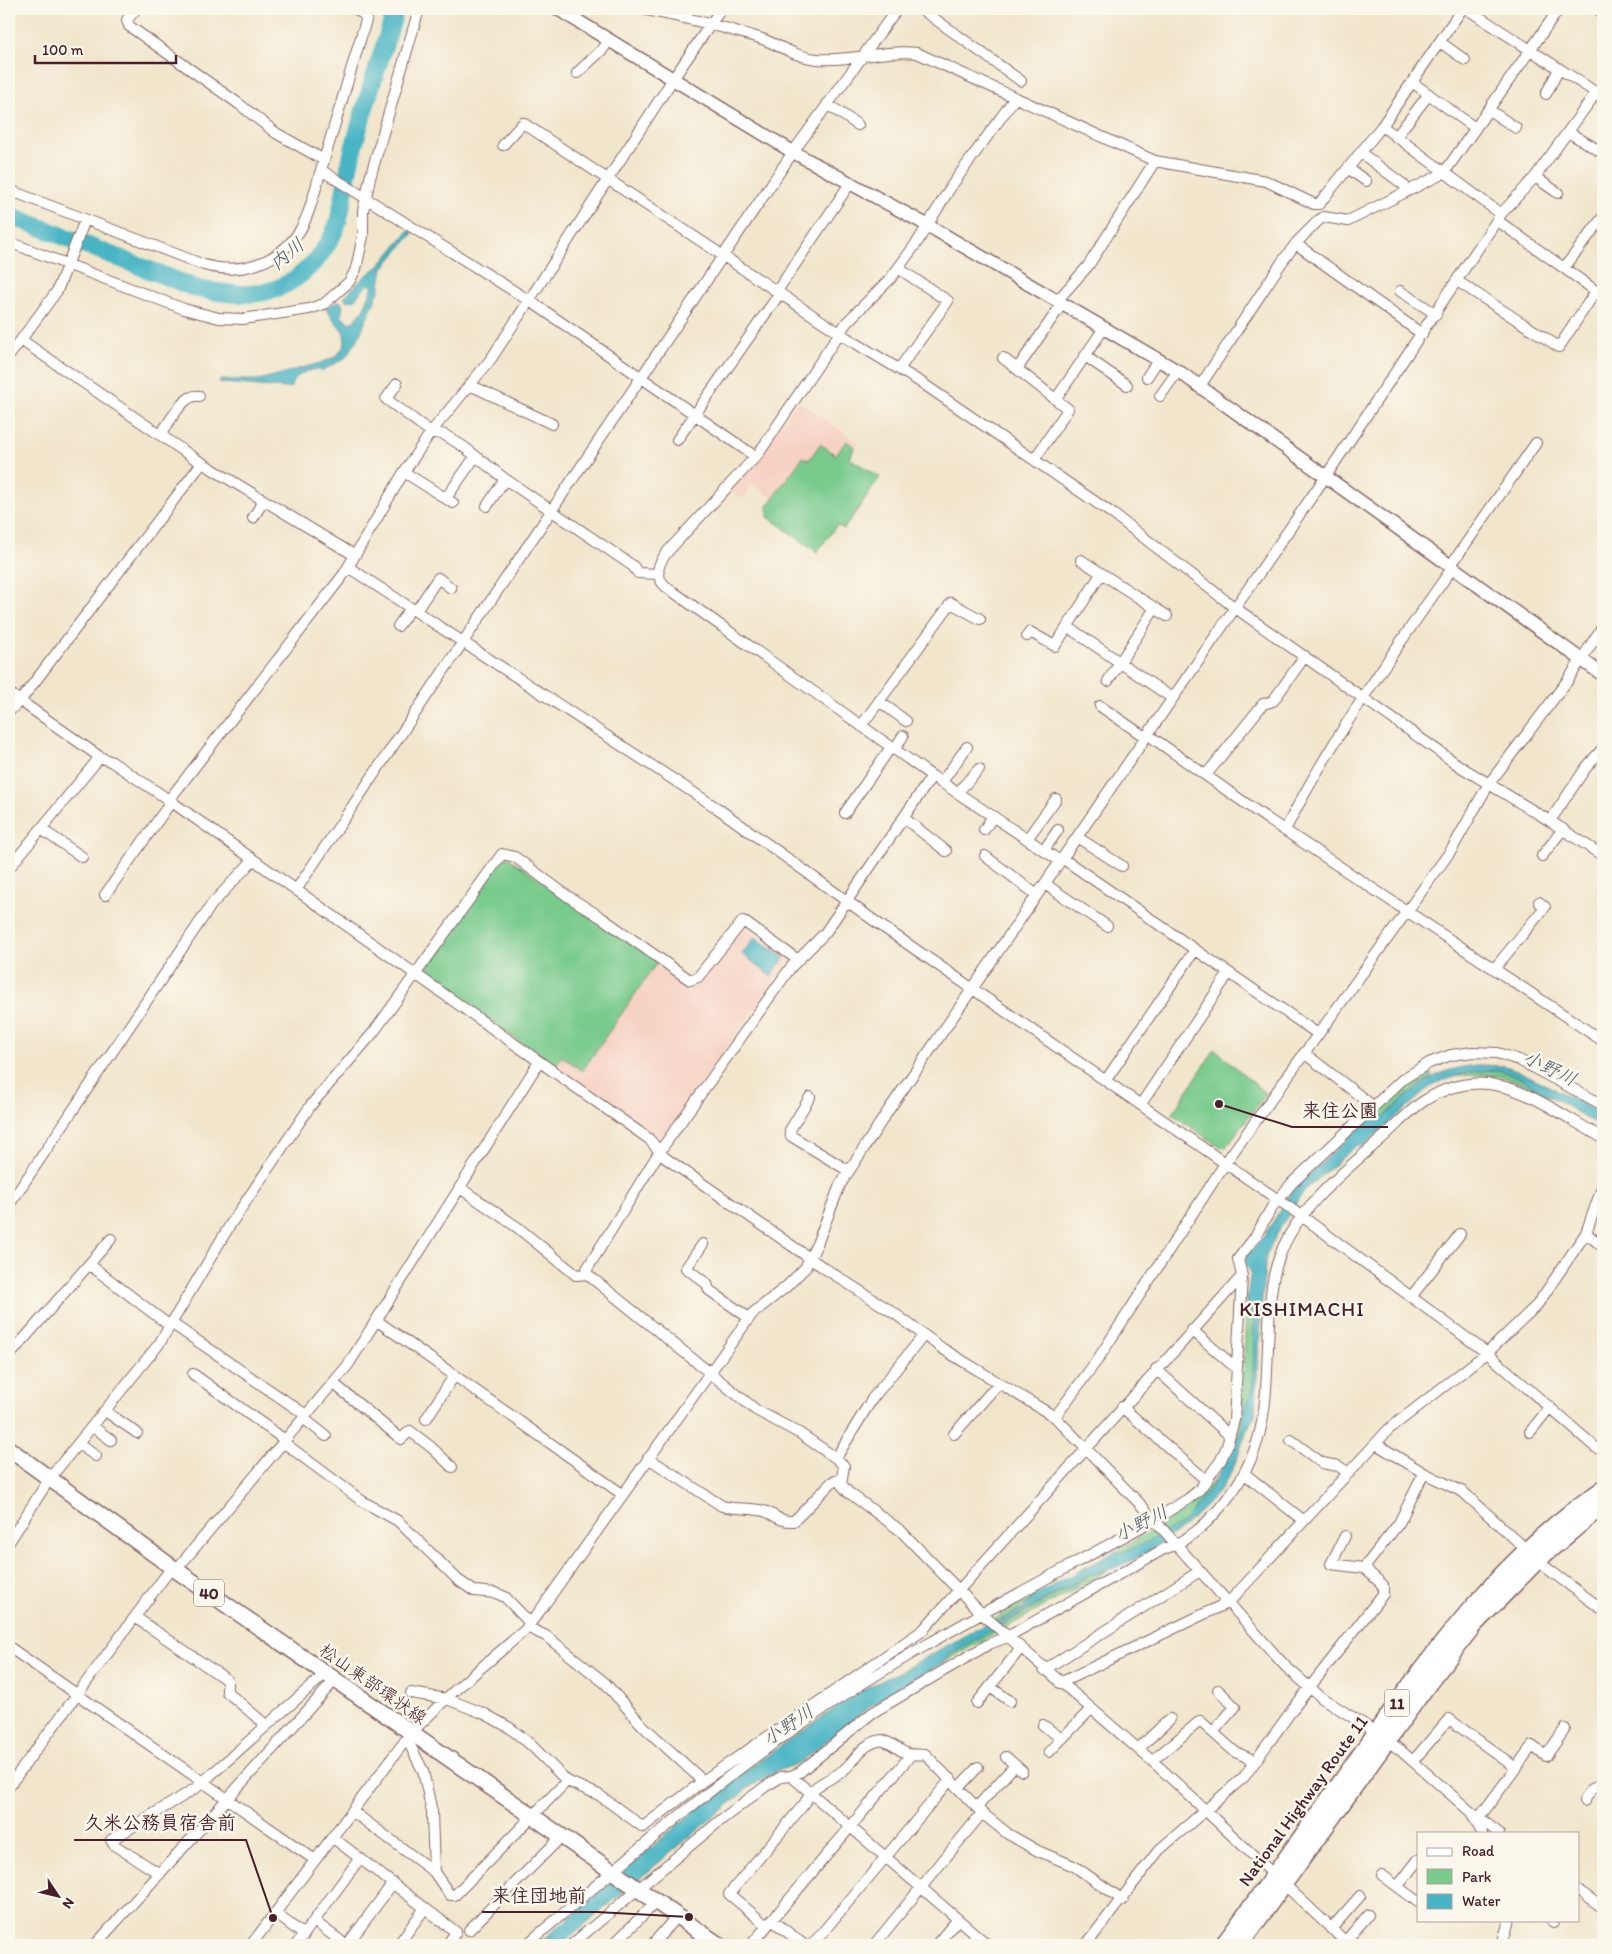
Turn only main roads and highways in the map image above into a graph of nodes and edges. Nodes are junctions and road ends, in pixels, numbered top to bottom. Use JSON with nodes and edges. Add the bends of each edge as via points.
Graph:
{"nodes":[{"id":1,"x":9,"y":1448,"type":"edge"},
{"id":2,"x":1603,"y":1489,"type":"edge"},
{"id":3,"x":1603,"y":1505,"type":"edge"},
{"id":4,"x":1533,"y":1555,"type":"junction"},
{"id":5,"x":1278,"y":1881,"type":"junction"},
{"id":6,"x":719,"y":1945,"type":"edge"},
{"id":7,"x":1223,"y":1945,"type":"edge"},
{"id":8,"x":1240,"y":1945,"type":"edge"}],
"edges":[{"from":1,"to":6,"type":"main road","name":"松山東部環状線","number":"40","via":[[409,1736]]},
{"from":2,"to":4,"type":"highway","name":"National Highway Route 11","number":"11"},
{"from":3,"to":4,"type":"highway","name":"National Highway Route 11","number":"11"},
{"from":4,"to":5,"type":"highway","name":"National Highway Route 11","number":"11","via":[[1511,1564],[1459,1621],[1382,1736]]},
{"from":5,"to":7,"type":"highway","name":"National Highway Route 11","number":"11"},
{"from":5,"to":8,"type":"highway","name":"National Highway Route 11","number":"11"}]}
